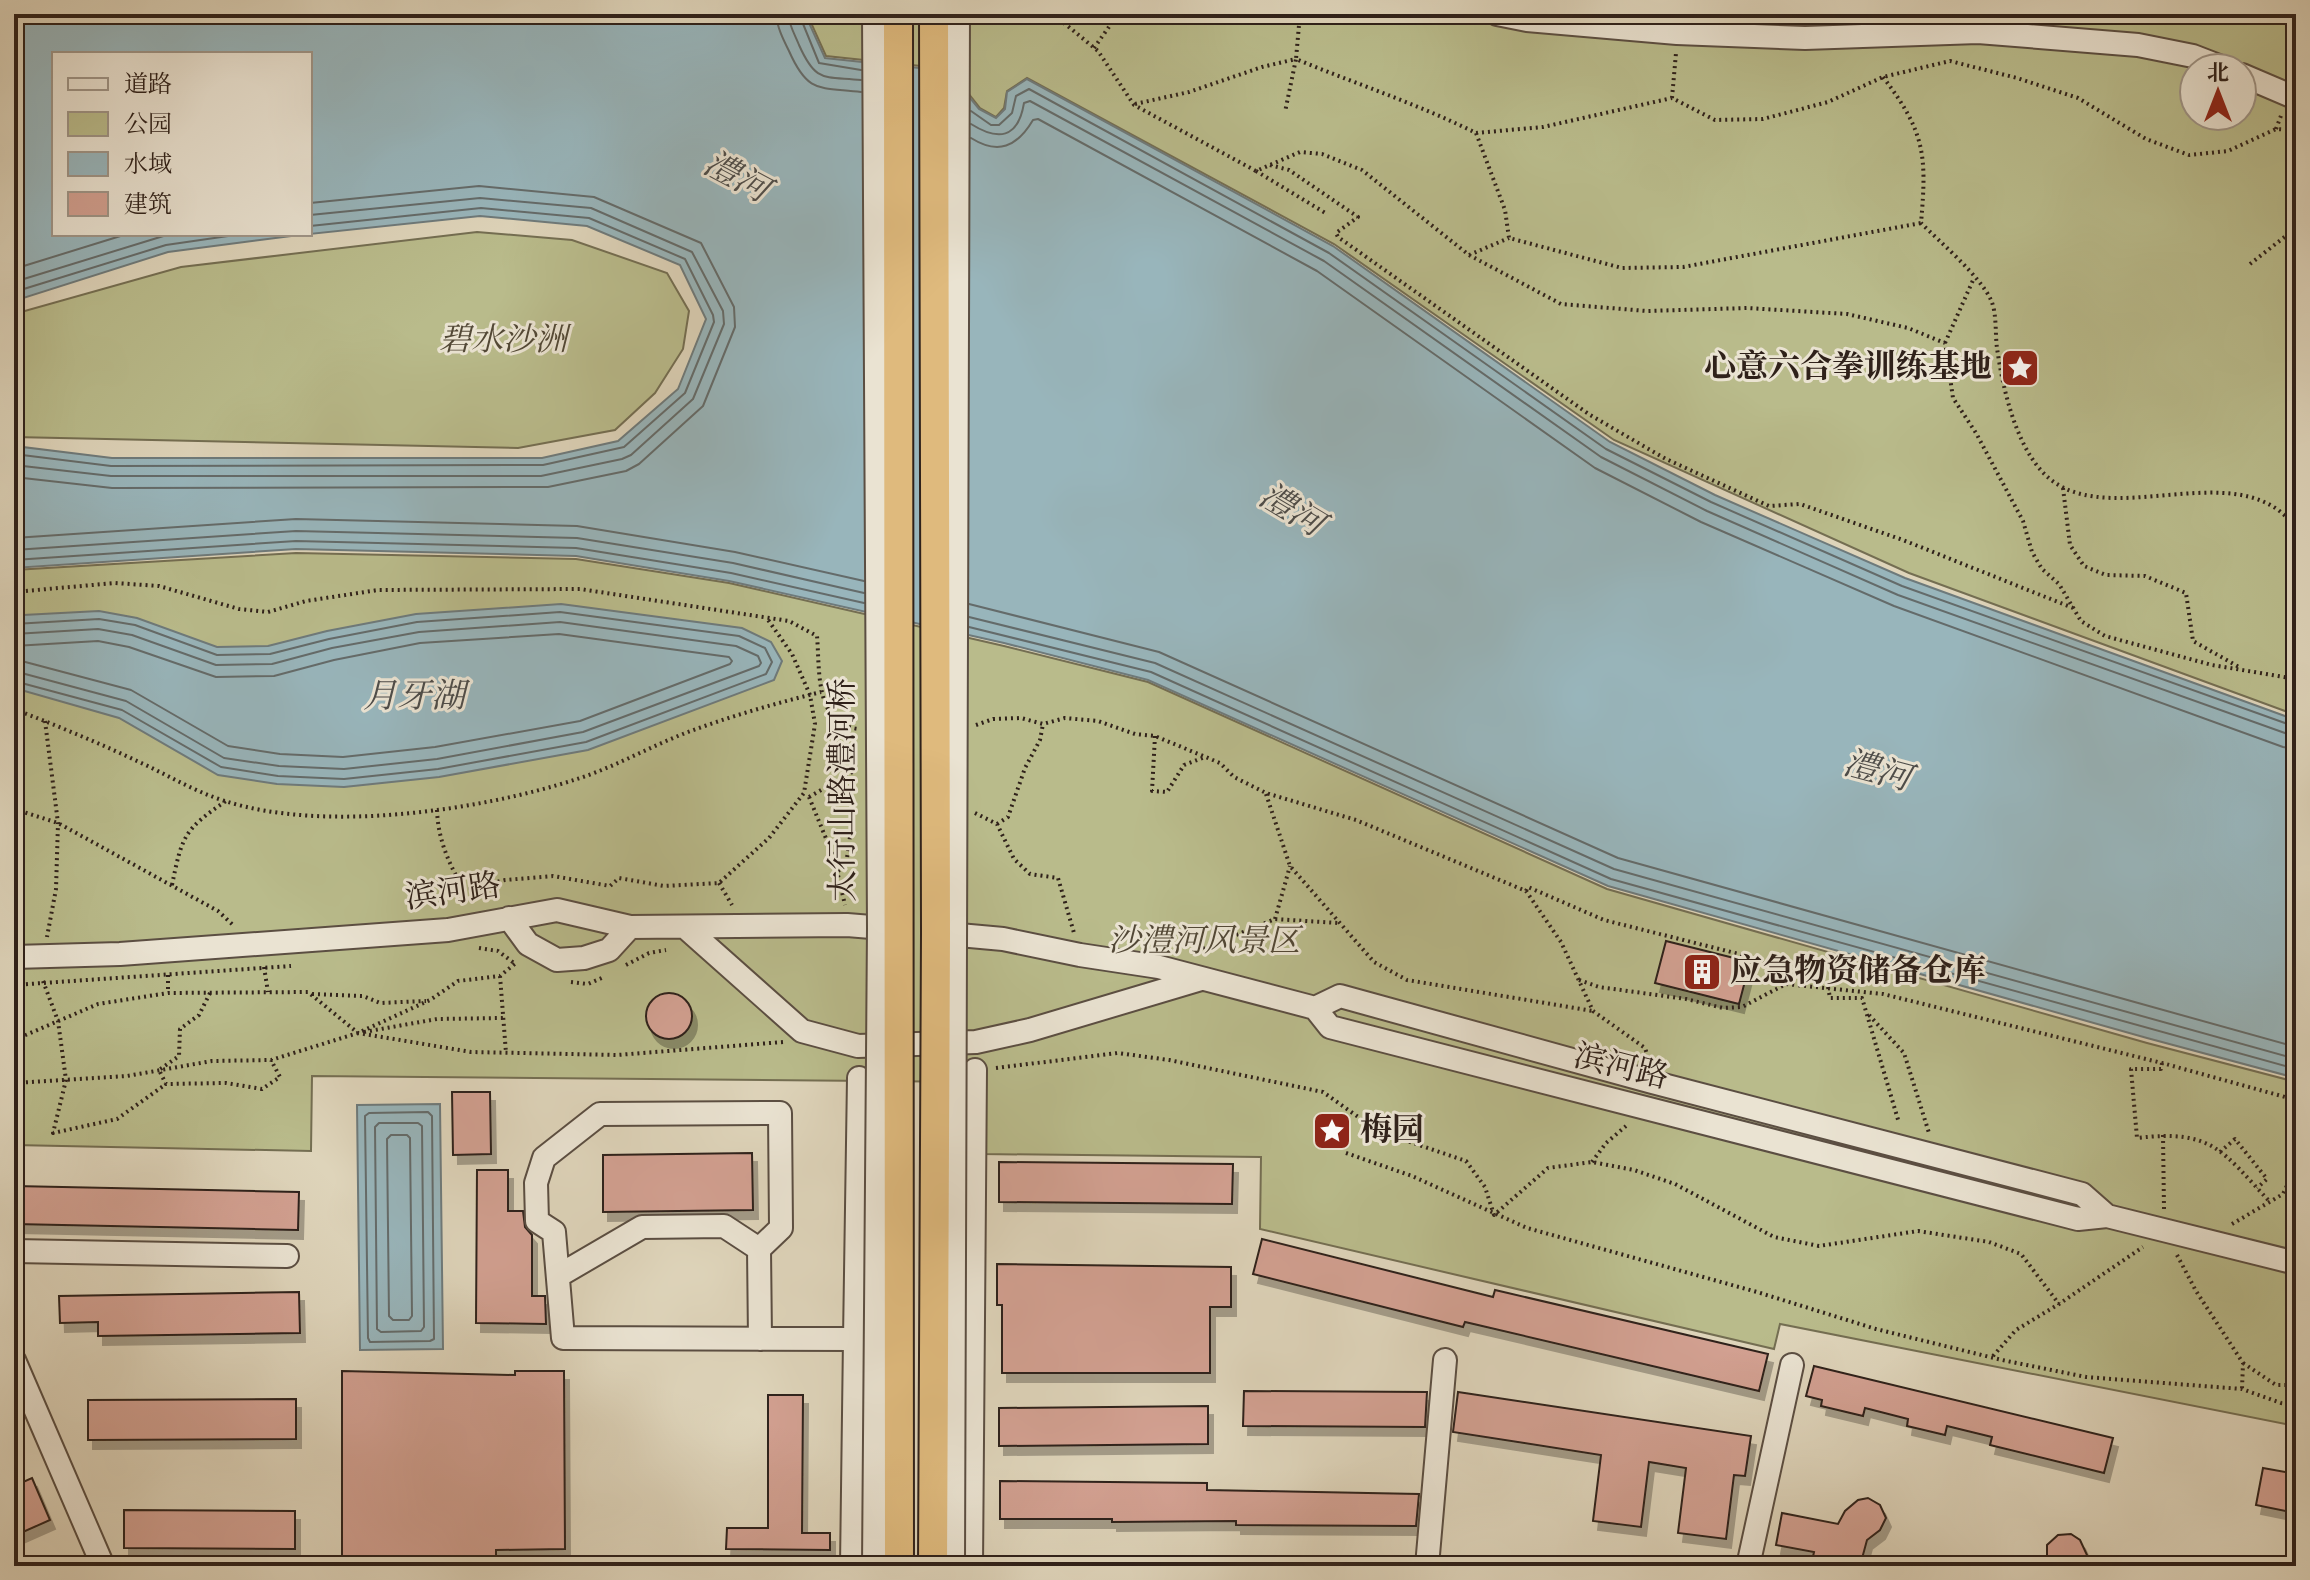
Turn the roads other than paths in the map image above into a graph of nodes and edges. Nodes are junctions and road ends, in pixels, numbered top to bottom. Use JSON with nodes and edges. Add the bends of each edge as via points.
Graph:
{"nodes":[{"id":1,"x":874,"y":14,"type":"edge"},
{"id":2,"x":898,"y":14,"type":"edge"},
{"id":3,"x":934,"y":14,"type":"edge"},
{"id":4,"x":958,"y":14,"type":"edge"},
{"id":5,"x":1497,"y":14,"type":"edge"},
{"id":6,"x":2178,"y":53,"type":"edge"},
{"id":7,"x":2258,"y":82,"type":"edge"},
{"id":8,"x":2296,"y":98,"type":"edge"},
{"id":9,"x":509,"y":918,"type":"junction"},
{"id":10,"x":630,"y":927,"type":"junction"},
{"id":11,"x":888,"y":929,"type":"junction"},
{"id":12,"x":690,"y":932,"type":"junction"},
{"id":13,"x":945,"y":934,"type":"junction"},
{"id":14,"x":14,"y":957,"type":"edge"},
{"id":15,"x":1204,"y":978,"type":"junction"},
{"id":16,"x":1315,"y":1008,"type":"junction"},
{"id":17,"x":975,"y":1070,"type":"road end"},
{"id":18,"x":859,"y":1078,"type":"dead end"},
{"id":19,"x":1646,"y":1081,"type":"junction"},
{"id":20,"x":1635,"y":1105,"type":"junction"},
{"id":21,"x":1906,"y":1148,"type":"junction"},
{"id":22,"x":1899,"y":1173,"type":"junction"},
{"id":23,"x":2107,"y":1216,"type":"junction"},
{"id":24,"x":759,"y":1249,"type":"junction"},
{"id":25,"x":14,"y":1251,"type":"edge"},
{"id":26,"x":287,"y":1256,"type":"dead end"},
{"id":27,"x":2296,"y":1263,"type":"edge"},
{"id":28,"x":558,"y":1276,"type":"junction"},
{"id":29,"x":760,"y":1339,"type":"junction"},
{"id":30,"x":855,"y":1339,"type":"junction"},
{"id":31,"x":14,"y":1360,"type":"edge"},
{"id":32,"x":1445,"y":1360,"type":"dead end"},
{"id":33,"x":1792,"y":1365,"type":"dead end"},
{"id":34,"x":103,"y":1566,"type":"edge"},
{"id":35,"x":852,"y":1566,"type":"edge"},
{"id":36,"x":874,"y":1566,"type":"edge"},
{"id":37,"x":899,"y":1566,"type":"edge"},
{"id":38,"x":933,"y":1566,"type":"edge"},
{"id":39,"x":953,"y":1566,"type":"edge"},
{"id":40,"x":971,"y":1566,"type":"edge"},
{"id":41,"x":1427,"y":1566,"type":"edge"},
{"id":42,"x":1748,"y":1566,"type":"edge"}],
"edges":[{"from":1,"to":11,"type":"street","name":"太行山路澧河桥","bridge":true},
{"from":2,"to":11,"type":"main road","name":"太行山路澧河桥","bridge":true},
{"from":3,"to":13,"type":"main road","bridge":true},
{"from":4,"to":13,"type":"street","bridge":true},
{"from":5,"to":6,"type":"street","via":[[1677,33],[1805,38],[1978,32]]},
{"from":7,"to":8,"type":"street"},
{"from":9,"to":10,"type":"street","name":"滨河路","via":[[557,910]]},
{"from":9,"to":10,"type":"street","via":[[528,944],[557,960],[609,950]]},
{"from":9,"to":14,"type":"street","name":"滨河路","via":[[448,930]]},
{"from":10,"to":12,"type":"street","name":"滨河路"},
{"from":11,"to":12,"type":"street","name":"滨河路","via":[[847,925]]},
{"from":11,"to":36,"type":"street","name":"太行山路澧河桥","bridge":true},
{"from":11,"to":37,"type":"main road","name":"太行山路澧河桥","bridge":true},
{"from":12,"to":15,"type":"street","via":[[802,1031],[858,1046],[976,1042]]},
{"from":13,"to":15,"type":"street","name":"滨河路","via":[[1003,939]]},
{"from":13,"to":38,"type":"main road","bridge":true},
{"from":13,"to":39,"type":"street","bridge":true},
{"from":15,"to":16,"type":"street","name":"滨河路"},
{"from":16,"to":19,"type":"street","via":[[1340,996]]},
{"from":16,"to":20,"type":"street","name":"滨河路","via":[[1330,1027]]},
{"from":17,"to":40,"type":"street"},
{"from":18,"to":30,"type":"street"},
{"from":19,"to":20,"type":"street"},
{"from":19,"to":21,"type":"street"},
{"from":20,"to":22,"type":"street","name":"滨河路"},
{"from":21,"to":22,"type":"street"},
{"from":21,"to":23,"type":"street","via":[[2082,1194]]},
{"from":22,"to":23,"type":"street","name":"滨河路","via":[[2078,1219]]},
{"from":23,"to":27,"type":"street","name":"滨河路"},
{"from":24,"to":28,"type":"street","via":[[724,1226],[642,1227]]},
{"from":24,"to":28,"type":"street","via":[[781,1228],[780,1113],[600,1114],[544,1158],[536,1183],[537,1221],[554,1232]]},
{"from":24,"to":29,"type":"street"},
{"from":25,"to":26,"type":"street"},
{"from":28,"to":29,"type":"street","via":[[563,1338]]},
{"from":29,"to":30,"type":"street"},
{"from":30,"to":35,"type":"street"},
{"from":31,"to":34,"type":"street"},
{"from":32,"to":41,"type":"street"},
{"from":33,"to":42,"type":"street"}]}
